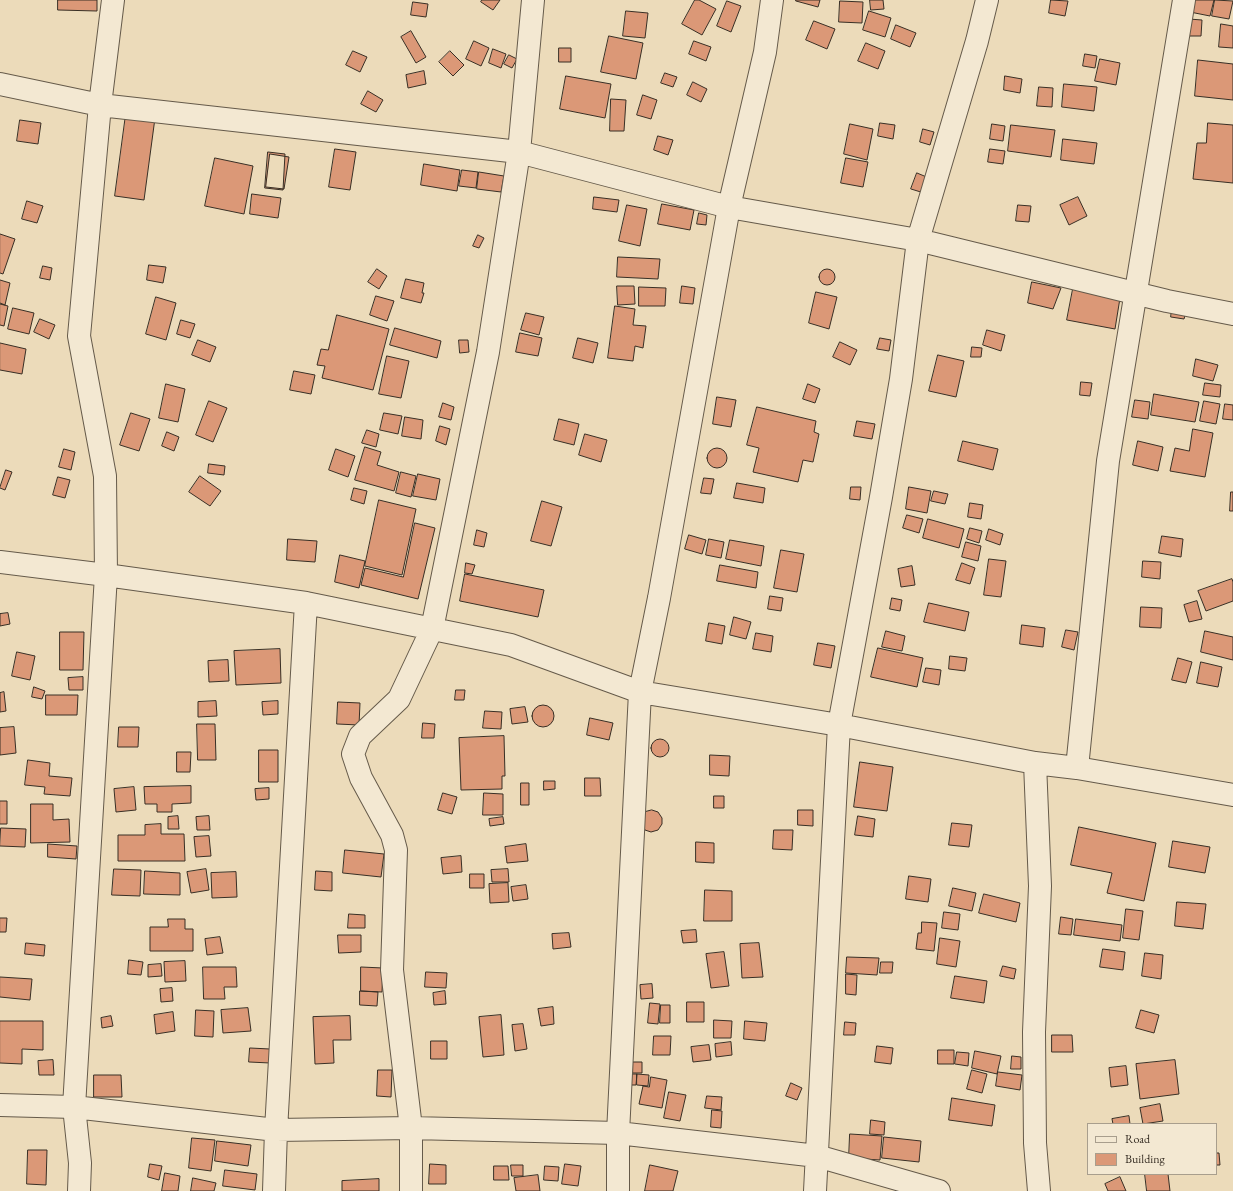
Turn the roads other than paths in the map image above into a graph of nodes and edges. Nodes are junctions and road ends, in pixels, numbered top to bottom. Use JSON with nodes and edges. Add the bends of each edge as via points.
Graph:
{"nodes":[{"id":1,"x":113,"y":0,"type":"edge"},
{"id":2,"x":533,"y":0,"type":"edge"},
{"id":3,"x":772,"y":0,"type":"edge"},
{"id":4,"x":987,"y":0,"type":"edge"},
{"id":5,"x":1184,"y":0,"type":"edge"},
{"id":6,"x":0,"y":84,"type":"edge"},
{"id":7,"x":100,"y":105,"type":"junction"},
{"id":8,"x":519,"y":152,"type":"junction"},
{"id":9,"x":729,"y":207,"type":"junction"},
{"id":10,"x":918,"y":240,"type":"junction"},
{"id":11,"x":1136,"y":294,"type":"junction"},
{"id":12,"x":1233,"y":314,"type":"edge"},
{"id":13,"x":0,"y":562,"type":"edge"},
{"id":14,"x":106,"y":575,"type":"junction"},
{"id":15,"x":306,"y":603,"type":"junction"},
{"id":16,"x":432,"y":629,"type":"junction"},
{"id":17,"x":640,"y":692,"type":"junction"},
{"id":18,"x":839,"y":725,"type":"junction"},
{"id":19,"x":1035,"y":763,"type":"junction"},
{"id":20,"x":1077,"y":768,"type":"junction"},
{"id":21,"x":1233,"y":795,"type":"edge"},
{"id":22,"x":0,"y":1105,"type":"edge"},
{"id":23,"x":74,"y":1106,"type":"junction"},
{"id":24,"x":411,"y":1128,"type":"junction"},
{"id":25,"x":276,"y":1130,"type":"junction"},
{"id":26,"x":618,"y":1133,"type":"junction"},
{"id":27,"x":817,"y":1156,"type":"junction"},
{"id":28,"x":79,"y":1191,"type":"edge"},
{"id":29,"x":274,"y":1191,"type":"edge"},
{"id":30,"x":411,"y":1191,"type":"edge"},
{"id":31,"x":618,"y":1191,"type":"edge"},
{"id":32,"x":815,"y":1191,"type":"edge"},
{"id":33,"x":939,"y":1191,"type":"edge"},
{"id":34,"x":1039,"y":1191,"type":"edge"}],
"edges":[{"from":1,"to":7,"type":"street"},
{"from":2,"to":8,"type":"street"},
{"from":3,"to":9,"type":"street","via":[[765,52]]},
{"from":4,"to":10,"type":"street"},
{"from":5,"to":11,"type":"street"},
{"from":6,"to":7,"type":"street"},
{"from":7,"to":8,"type":"street"},
{"from":7,"to":14,"type":"street","via":[[80,336],[105,476]]},
{"from":8,"to":9,"type":"street"},
{"from":8,"to":16,"type":"street","via":[[488,352]]},
{"from":9,"to":10,"type":"street"},
{"from":9,"to":17,"type":"street"},
{"from":10,"to":11,"type":"street"},
{"from":10,"to":18,"type":"street","via":[[901,380]]},
{"from":11,"to":12,"type":"street"},
{"from":11,"to":20,"type":"street","via":[[1108,461]]},
{"from":13,"to":14,"type":"street"},
{"from":14,"to":15,"type":"street"},
{"from":14,"to":23,"type":"street"},
{"from":15,"to":16,"type":"street"},
{"from":15,"to":25,"type":"street"},
{"from":16,"to":17,"type":"street","via":[[511,645]]},
{"from":16,"to":24,"type":"street","via":[[399,699],[360,736],[353,754],[361,778],[392,835],[396,850],[392,970]]},
{"from":17,"to":18,"type":"street"},
{"from":17,"to":26,"type":"street"},
{"from":18,"to":19,"type":"street"},
{"from":18,"to":27,"type":"street"},
{"from":19,"to":20,"type":"street"},
{"from":19,"to":34,"type":"street","via":[[1040,886],[1034,1032],[1035,1142]]},
{"from":20,"to":21,"type":"street"},
{"from":22,"to":23,"type":"street"},
{"from":23,"to":25,"type":"street"},
{"from":23,"to":28,"type":"street","via":[[80,1163]]},
{"from":24,"to":25,"type":"street"},
{"from":24,"to":26,"type":"street"},
{"from":24,"to":30,"type":"street"},
{"from":25,"to":29,"type":"street"},
{"from":26,"to":27,"type":"street"},
{"from":26,"to":31,"type":"street"},
{"from":27,"to":32,"type":"street"},
{"from":27,"to":33,"type":"street"}]}
